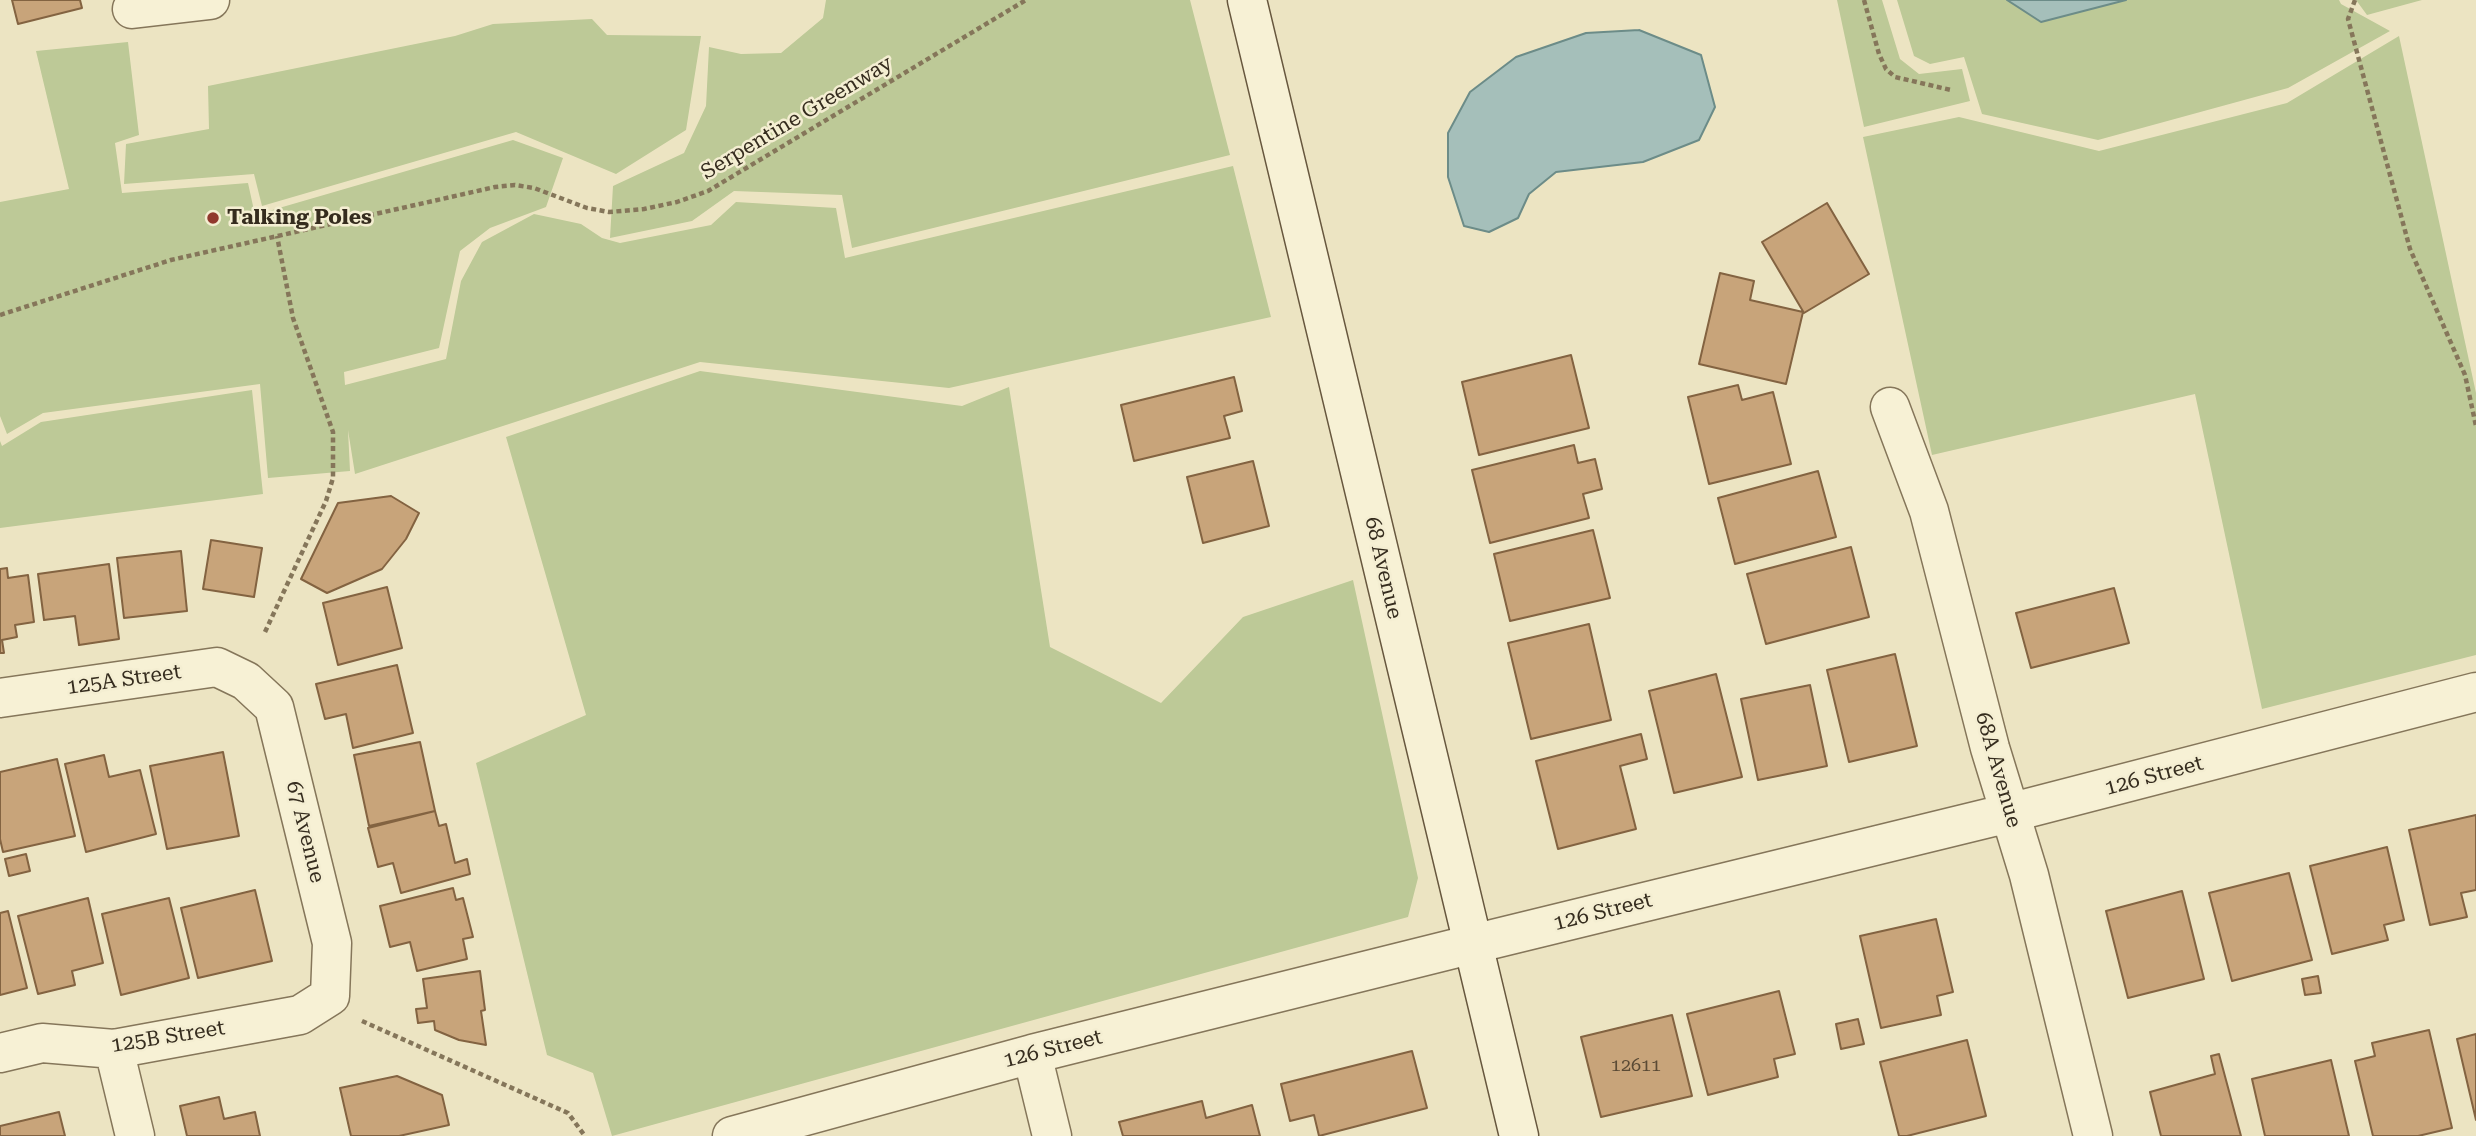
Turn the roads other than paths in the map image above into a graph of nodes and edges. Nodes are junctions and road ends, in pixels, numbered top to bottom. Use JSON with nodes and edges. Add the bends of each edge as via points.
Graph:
{"nodes":[{"id":1,"x":210,"y":0,"type":"edge"},
{"id":2,"x":1247,"y":0,"type":"edge"},
{"id":3,"x":132,"y":9,"type":"dead end"},
{"id":4,"x":1890,"y":407,"type":"dead end"},
{"id":5,"x":246,"y":681,"type":"joint"},
{"id":6,"x":2476,"y":692,"type":"edge"},
{"id":7,"x":0,"y":698,"type":"edge"},
{"id":8,"x":2009,"y":813,"type":"junction"},
{"id":9,"x":1473,"y":944,"type":"junction"},
{"id":10,"x":330,"y":996,"type":"joint"},
{"id":11,"x":114,"y":1049,"type":"junction"},
{"id":12,"x":0,"y":1053,"type":"edge"},
{"id":13,"x":1032,"y":1054,"type":"junction"},
{"id":14,"x":135,"y":1136,"type":"edge"},
{"id":15,"x":732,"y":1136,"type":"edge"},
{"id":16,"x":1052,"y":1136,"type":"edge"},
{"id":17,"x":1519,"y":1136,"type":"edge"},
{"id":18,"x":2093,"y":1136,"type":"edge"}],
"edges":[{"from":1,"to":3,"type":"street"},
{"from":2,"to":9,"type":"street","name":"68 Avenue"},
{"from":4,"to":8,"type":"street","name":"68A Avenue","via":[[1929,511]]},
{"from":5,"to":7,"type":"street","name":"125A Street","via":[[217,667]]},
{"from":5,"to":10,"type":"street","name":"67 Avenue","via":[[274,707],[332,943]]},
{"from":6,"to":8,"type":"street","name":"126 Street"},
{"from":8,"to":9,"type":"street","name":"126 Street"},
{"from":8,"to":18,"type":"street","name":"68A Avenue"},
{"from":9,"to":13,"type":"street","name":"126 Street"},
{"from":9,"to":17,"type":"street","name":"68 Avenue"},
{"from":10,"to":11,"type":"street","name":"125B Street","via":[[300,1015]]},
{"from":11,"to":12,"type":"street","name":"125B Street","via":[[42,1043]]},
{"from":11,"to":14,"type":"street"},
{"from":13,"to":15,"type":"street","name":"126 Street"},
{"from":13,"to":16,"type":"street"}]}
